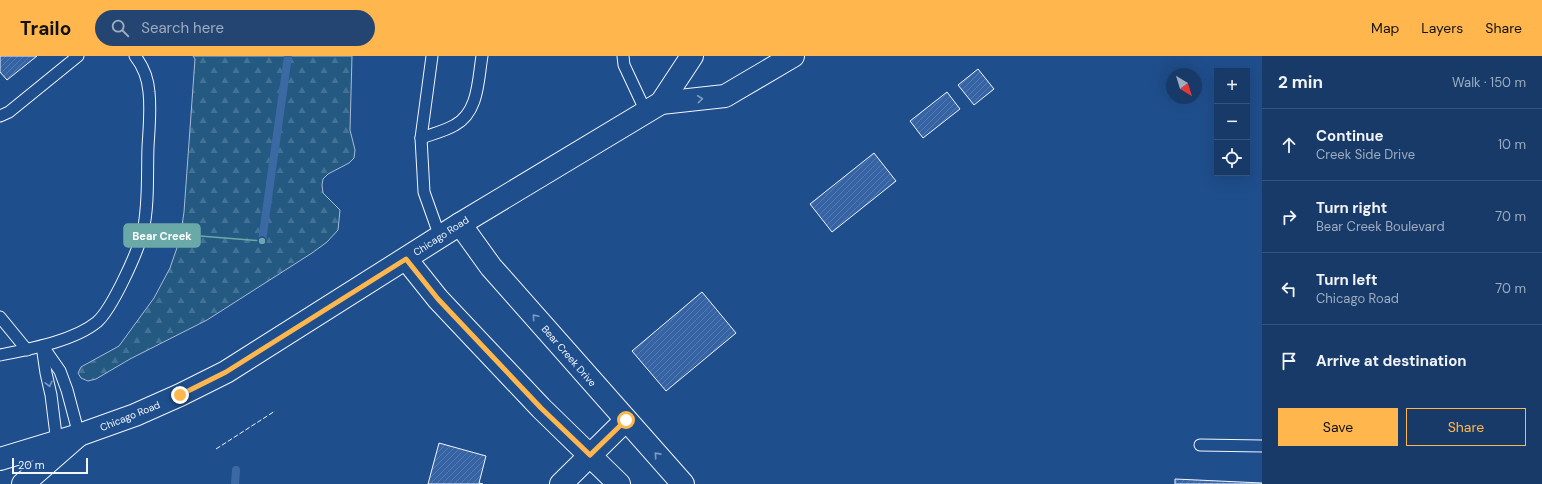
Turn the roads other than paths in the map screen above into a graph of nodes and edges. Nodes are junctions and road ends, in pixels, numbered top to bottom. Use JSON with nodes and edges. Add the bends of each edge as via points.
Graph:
{"nodes":[{"id":1,"x":78,"y":56,"type":"edge"},
{"id":2,"x":135,"y":56,"type":"edge"},
{"id":3,"x":432,"y":56,"type":"edge"},
{"id":4,"x":482,"y":56,"type":"edge"},
{"id":5,"x":623,"y":56,"type":"edge"},
{"id":6,"x":692,"y":56,"type":"edge"},
{"id":7,"x":793,"y":56,"type":"edge"},
{"id":8,"x":654,"y":108,"type":"junction"},
{"id":9,"x":0,"y":116,"type":"edge"},
{"id":10,"x":420,"y":138,"type":"junction"},
{"id":11,"x":460,"y":224,"type":"junction"},
{"id":12,"x":440,"y":237,"type":"junction"},
{"id":13,"x":406,"y":259,"type":"junction"},
{"id":14,"x":0,"y":317,"type":"edge"},
{"id":15,"x":42,"y":346,"type":"junction"},
{"id":16,"x":27,"y":350,"type":"junction"},
{"id":17,"x":0,"y":355,"type":"edge"},
{"id":18,"x":626,"y":420,"type":"junction"},
{"id":19,"x":79,"y":435,"type":"junction"},
{"id":20,"x":57,"y":443,"type":"junction"},
{"id":21,"x":1200,"y":445,"type":"dead end"},
{"id":22,"x":1262,"y":446,"type":"edge"},
{"id":23,"x":590,"y":455,"type":"junction"},
{"id":24,"x":0,"y":459,"type":"edge"},
{"id":25,"x":23,"y":484,"type":"edge"},
{"id":26,"x":560,"y":484,"type":"edge"},
{"id":27,"x":620,"y":484,"type":"edge"},
{"id":28,"x":683,"y":484,"type":"edge"}],
"edges":[{"from":1,"to":9,"type":"lane","via":[[9,112]]},
{"from":2,"to":15,"type":"lane","via":[[145,75],[149,92],[147,178],[142,233],[126,274],[104,315],[83,331]]},
{"from":3,"to":10,"type":"lane"},
{"from":4,"to":10,"type":"lane","via":[[475,100],[468,114],[456,125]]},
{"from":5,"to":8,"type":"lane","via":[[624,65]]},
{"from":6,"to":8,"type":"main road","name":"Chicago Road"},
{"from":8,"to":7,"type":"main road","name":"Chicago Road","one_way":true,"via":[[725,96]]},
{"from":8,"to":11,"type":"main road","name":"Chicago Road"},
{"from":10,"to":12,"type":"lane","via":[[424,192]]},
{"from":11,"to":12,"type":"main road","name":"Chicago Road"},
{"from":18,"to":11,"type":"main road","name":"Bear Creek Drive","one_way":true,"via":[[492,267]]},
{"from":12,"to":13,"type":"main road","name":"Chicago Road"},
{"from":13,"to":19,"type":"main road","name":"Chicago Road","via":[[226,372],[135,415]]},
{"from":13,"to":23,"type":"main road","via":[[438,299],[541,408]]},
{"from":14,"to":16,"type":"lane"},
{"from":15,"to":16,"type":"lane"},
{"from":15,"to":19,"type":"lane","via":[[60,371]]},
{"from":15,"to":20,"type":"lane","one_way":true},
{"from":16,"to":17,"type":"lane"},
{"from":18,"to":23,"type":"main road"},
{"from":28,"to":18,"type":"main road","name":"Bear Creek Drive","one_way":true},
{"from":19,"to":20,"type":"main road","name":"Chicago Road"},
{"from":19,"to":25,"type":"main road"},
{"from":20,"to":24,"type":"main road","name":"Chicago Road"},
{"from":21,"to":22,"type":"lane"},
{"from":23,"to":26,"type":"main road"},
{"from":23,"to":27,"type":"main road"}]}
